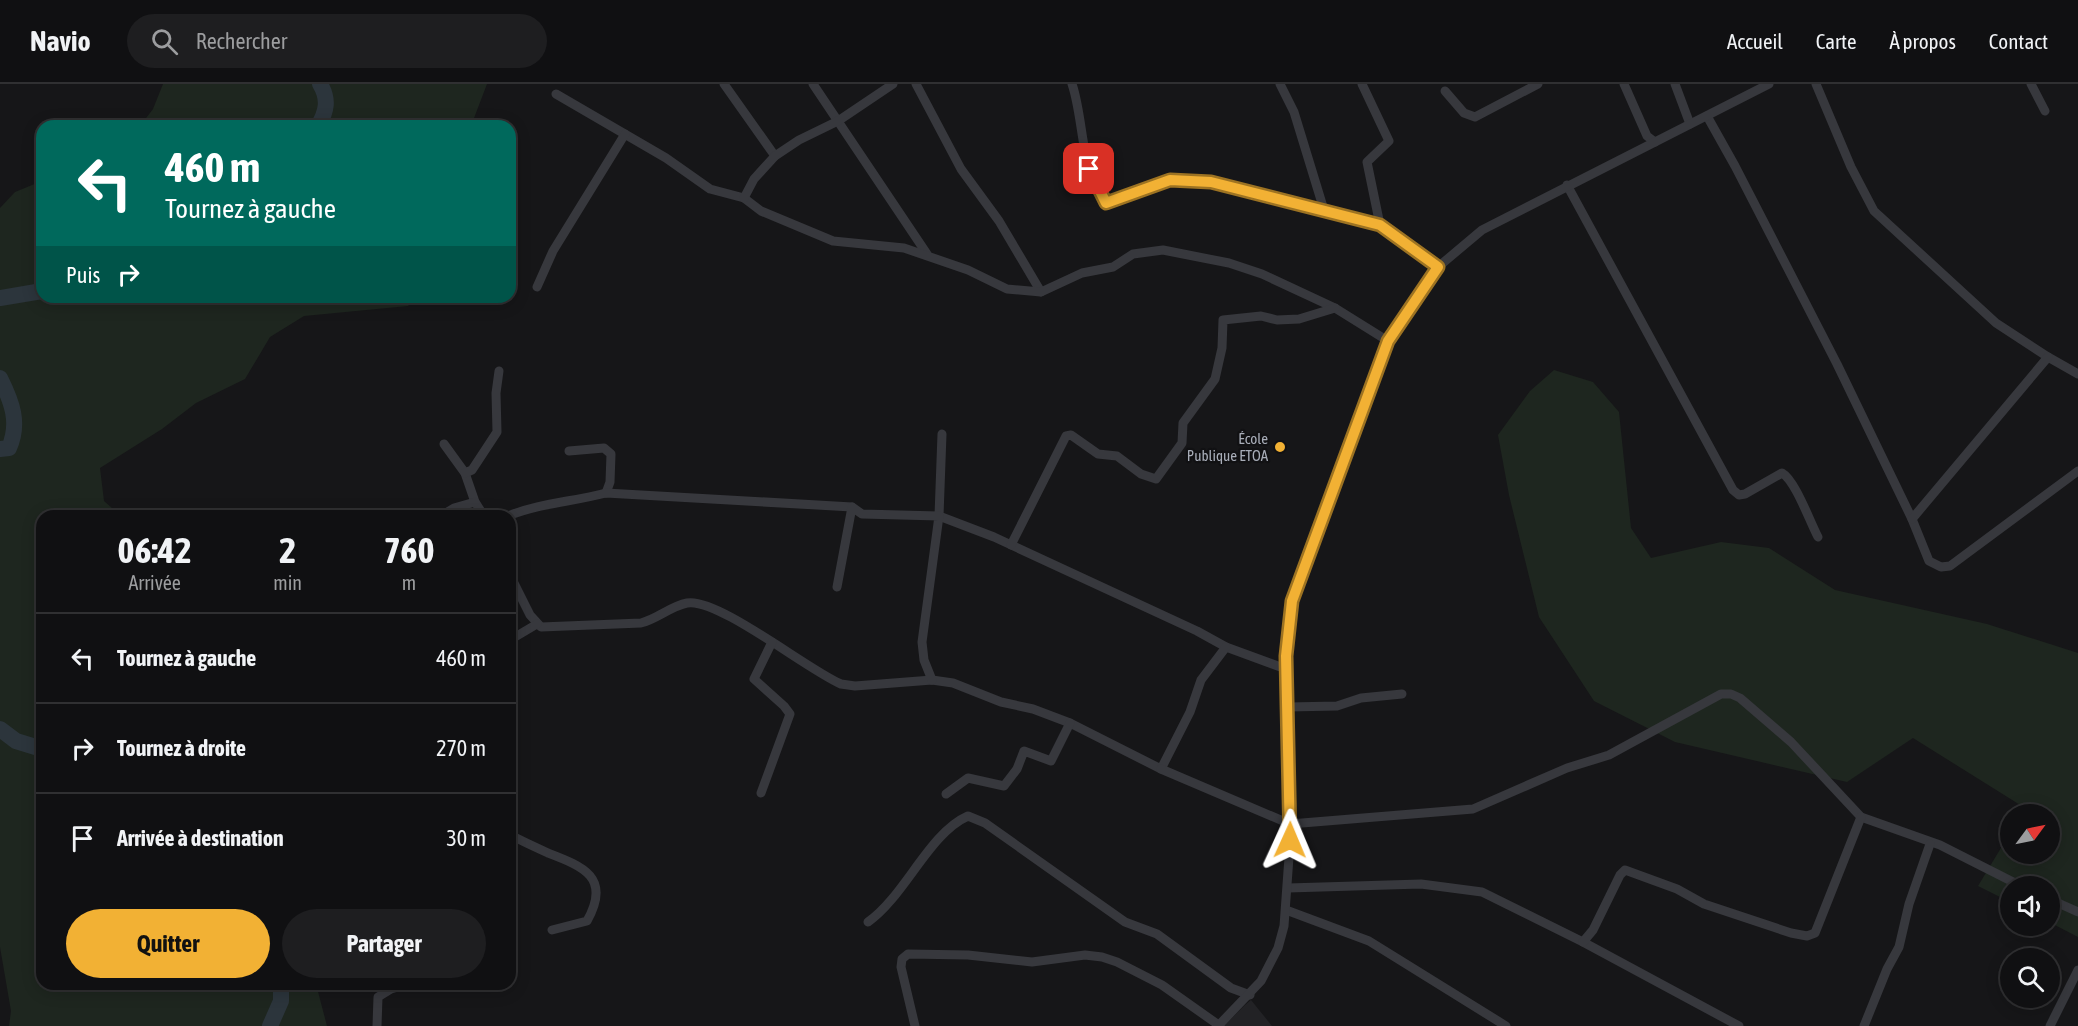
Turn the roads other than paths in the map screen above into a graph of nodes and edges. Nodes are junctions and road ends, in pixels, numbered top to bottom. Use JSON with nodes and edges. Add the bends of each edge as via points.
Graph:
{"nodes":[{"id":1,"x":724,"y":84,"type":"edge"},
{"id":2,"x":813,"y":84,"type":"edge"},
{"id":3,"x":893,"y":84,"type":"edge"},
{"id":4,"x":916,"y":84,"type":"edge"},
{"id":5,"x":1072,"y":84,"type":"edge"},
{"id":6,"x":1280,"y":84,"type":"edge"},
{"id":7,"x":1362,"y":84,"type":"edge"},
{"id":8,"x":1538,"y":84,"type":"edge"},
{"id":9,"x":1624,"y":84,"type":"edge"},
{"id":10,"x":1675,"y":84,"type":"edge"},
{"id":11,"x":1769,"y":84,"type":"edge"},
{"id":12,"x":1816,"y":84,"type":"edge"},
{"id":13,"x":2031,"y":84,"type":"edge"},
{"id":14,"x":1445,"y":90,"type":"dead end"},
{"id":15,"x":556,"y":94,"type":"dead end"},
{"id":16,"x":2045,"y":111,"type":"dead end"},
{"id":17,"x":1707,"y":116,"type":"junction"},
{"id":18,"x":838,"y":121,"type":"junction"},
{"id":19,"x":1690,"y":124,"type":"junction"},
{"id":20,"x":625,"y":134,"type":"junction"},
{"id":21,"x":1655,"y":142,"type":"junction"},
{"id":22,"x":776,"y":156,"type":"junction"},
{"id":23,"x":1567,"y":185,"type":"junction"},
{"id":24,"x":744,"y":198,"type":"junction"},
{"id":25,"x":1324,"y":210,"type":"junction"},
{"id":26,"x":1380,"y":225,"type":"junction"},
{"id":27,"x":927,"y":254,"type":"junction"},
{"id":28,"x":1438,"y":267,"type":"junction"},
{"id":29,"x":537,"y":286,"type":"dead end"},
{"id":30,"x":1041,"y":292,"type":"junction"},
{"id":31,"x":1335,"y":308,"type":"junction"},
{"id":32,"x":1388,"y":341,"type":"junction"},
{"id":33,"x":2048,"y":357,"type":"junction"},
{"id":34,"x":499,"y":370,"type":"dead end"},
{"id":35,"x":2078,"y":374,"type":"edge"},
{"id":36,"x":942,"y":434,"type":"dead end"},
{"id":37,"x":444,"y":444,"type":"dead end"},
{"id":38,"x":568,"y":451,"type":"dead end"},
{"id":39,"x":2078,"y":471,"type":"edge"},
{"id":40,"x":465,"y":473,"type":"junction"},
{"id":41,"x":606,"y":493,"type":"junction"},
{"id":42,"x":475,"y":502,"type":"junction"},
{"id":43,"x":852,"y":507,"type":"junction"},
{"id":44,"x":451,"y":510,"type":"edge"},
{"id":45,"x":480,"y":510,"type":"edge"},
{"id":46,"x":516,"y":513,"type":"edge"},
{"id":47,"x":939,"y":516,"type":"junction"},
{"id":48,"x":1912,"y":519,"type":"junction"},
{"id":49,"x":1818,"y":537,"type":"dead end"},
{"id":50,"x":1011,"y":545,"type":"junction"},
{"id":51,"x":516,"y":586,"type":"edge"},
{"id":52,"x":837,"y":587,"type":"dead end"},
{"id":53,"x":537,"y":624,"type":"junction"},
{"id":54,"x":516,"y":636,"type":"edge"},
{"id":55,"x":772,"y":642,"type":"junction"},
{"id":56,"x":1226,"y":647,"type":"junction"},
{"id":57,"x":1286,"y":669,"type":"junction"},
{"id":58,"x":932,"y":680,"type":"junction"},
{"id":59,"x":1402,"y":694,"type":"dead end"},
{"id":60,"x":1288,"y":707,"type":"junction"},
{"id":61,"x":1070,"y":723,"type":"junction"},
{"id":62,"x":1161,"y":769,"type":"junction"},
{"id":63,"x":761,"y":794,"type":"dead end"},
{"id":64,"x":946,"y":794,"type":"dead end"},
{"id":65,"x":1860,"y":817,"type":"junction"},
{"id":66,"x":1290,"y":824,"type":"junction"},
{"id":67,"x":516,"y":838,"type":"edge"},
{"id":68,"x":1930,"y":844,"type":"junction"},
{"id":69,"x":2002,"y":876,"type":"edge"},
{"id":70,"x":1288,"y":888,"type":"junction"},
{"id":71,"x":2060,"y":904,"type":"edge"},
{"id":72,"x":1286,"y":910,"type":"junction"},
{"id":73,"x":2078,"y":912,"type":"edge"},
{"id":74,"x":868,"y":922,"type":"dead end"},
{"id":75,"x":552,"y":930,"type":"dead end"},
{"id":76,"x":1583,"y":942,"type":"junction"},
{"id":77,"x":2078,"y":969,"type":"edge"},
{"id":78,"x":388,"y":990,"type":"edge"},
{"id":79,"x":1251,"y":995,"type":"junction"},
{"id":80,"x":1723,"y":1017,"type":"junction"},
{"id":81,"x":377,"y":1026,"type":"edge"},
{"id":82,"x":915,"y":1026,"type":"edge"},
{"id":83,"x":1219,"y":1026,"type":"edge"},
{"id":84,"x":1506,"y":1026,"type":"edge"},
{"id":85,"x":1718,"y":1026,"type":"edge"},
{"id":86,"x":1739,"y":1026,"type":"edge"},
{"id":87,"x":1864,"y":1026,"type":"edge"},
{"id":88,"x":2050,"y":1026,"type":"edge"}],
"edges":[{"from":1,"to":22,"type":"street"},
{"from":2,"to":18,"type":"street"},
{"from":3,"to":18,"type":"street"},
{"from":4,"to":30,"type":"street","via":[[961,169],[999,221]]},
{"from":5,"to":25,"type":"street","via":[[1089,169],[1106,203],[1170,180],[1211,182]]},
{"from":6,"to":25,"type":"street","via":[[1294,112]]},
{"from":7,"to":26,"type":"street","via":[[1389,141],[1367,162]]},
{"from":8,"to":14,"type":"street","via":[[1475,117],[1464,113]]},
{"from":9,"to":21,"type":"street","via":[[1647,136]]},
{"from":10,"to":19,"type":"street"},
{"from":11,"to":17,"type":"street"},
{"from":12,"to":33,"type":"street","via":[[1874,211],[1996,323]]},
{"from":13,"to":16,"type":"street"},
{"from":15,"to":20,"type":"street"},
{"from":17,"to":19,"type":"street"},
{"from":17,"to":48,"type":"street","via":[[1781,254]]},
{"from":18,"to":22,"type":"street"},
{"from":18,"to":27,"type":"street"},
{"from":19,"to":21,"type":"street"},
{"from":20,"to":24,"type":"street","via":[[710,189]]},
{"from":20,"to":29,"type":"street","via":[[553,251]]},
{"from":21,"to":23,"type":"street"},
{"from":22,"to":24,"type":"street","via":[[754,179]]},
{"from":23,"to":28,"type":"street","via":[[1482,230]]},
{"from":23,"to":49,"type":"street","via":[[1733,490],[1745,494],[1782,473],[1795,485]]},
{"from":24,"to":27,"type":"street","via":[[760,211],[833,241]]},
{"from":25,"to":26,"type":"street"},
{"from":26,"to":28,"type":"street"},
{"from":27,"to":30,"type":"street","via":[[1007,289]]},
{"from":28,"to":32,"type":"street"},
{"from":30,"to":31,"type":"street","via":[[1082,273],[1113,267],[1133,254],[1163,250],[1262,274]]},
{"from":31,"to":32,"type":"street"},
{"from":31,"to":50,"type":"street","via":[[1299,319],[1261,316],[1223,320],[1215,379],[1183,423],[1182,443],[1156,479],[1141,474],[1117,456],[1098,454],[1071,435],[1066,436]]},
{"from":32,"to":57,"type":"street","via":[[1292,601]]},
{"from":33,"to":35,"type":"street"},
{"from":33,"to":48,"type":"street"},
{"from":34,"to":40,"type":"street","via":[[497,432],[472,470]]},
{"from":36,"to":47,"type":"street"},
{"from":37,"to":40,"type":"street"},
{"from":38,"to":41,"type":"street","via":[[604,448],[611,454]]},
{"from":39,"to":48,"type":"street","via":[[1950,566],[1941,567],[1929,561]]},
{"from":40,"to":42,"type":"street"},
{"from":41,"to":43,"type":"street"},
{"from":41,"to":46,"type":"street"},
{"from":42,"to":44,"type":"street"},
{"from":42,"to":45,"type":"street"},
{"from":43,"to":47,"type":"street","via":[[862,514]]},
{"from":43,"to":52,"type":"street"},
{"from":47,"to":50,"type":"street"},
{"from":47,"to":58,"type":"street","via":[[922,642]]},
{"from":50,"to":56,"type":"street"},
{"from":51,"to":53,"type":"street"},
{"from":53,"to":54,"type":"street"},
{"from":53,"to":55,"type":"street","via":[[541,627],[641,623],[687,602],[718,610]]},
{"from":55,"to":58,"type":"street","via":[[841,684]]},
{"from":55,"to":63,"type":"street","via":[[754,679],[790,714]]},
{"from":56,"to":57,"type":"street"},
{"from":56,"to":62,"type":"street","via":[[1201,680],[1188,718]]},
{"from":57,"to":60,"type":"street"},
{"from":58,"to":61,"type":"street","via":[[953,683]]},
{"from":59,"to":60,"type":"street","via":[[1361,698],[1337,706]]},
{"from":60,"to":66,"type":"street"},
{"from":61,"to":62,"type":"street"},
{"from":61,"to":64,"type":"street","via":[[1051,761],[1024,750],[1017,769],[1004,786],[968,778]]},
{"from":62,"to":66,"type":"street"},
{"from":65,"to":66,"type":"street","via":[[1791,742],[1740,698],[1721,694],[1609,755],[1567,768],[1473,809]]},
{"from":65,"to":68,"type":"street"},
{"from":65,"to":76,"type":"street","via":[[1815,933],[1791,933],[1704,904],[1625,870]]},
{"from":66,"to":70,"type":"street"},
{"from":67,"to":75,"type":"street","via":[[578,864],[589,871],[595,882],[595,897],[587,921]]},
{"from":68,"to":69,"type":"street","via":[[1949,849]]},
{"from":68,"to":87,"type":"street","via":[[1899,947]]},
{"from":70,"to":72,"type":"street"},
{"from":70,"to":76,"type":"street","via":[[1421,884],[1476,891]]},
{"from":71,"to":73,"type":"street"},
{"from":72,"to":79,"type":"street","via":[[1278,948]]},
{"from":72,"to":84,"type":"street","via":[[1369,941]]},
{"from":74,"to":79,"type":"street","via":[[882,912],[957,820],[968,816],[985,823],[1125,922],[1157,934],[1231,988]]},
{"from":76,"to":80,"type":"street"},
{"from":77,"to":88,"type":"street"},
{"from":78,"to":81,"type":"street","via":[[378,997]]},
{"from":79,"to":83,"type":"street"},
{"from":80,"to":85,"type":"street"},
{"from":80,"to":86,"type":"street"},
{"from":82,"to":83,"type":"street","via":[[901,967],[908,954],[1032,962],[1102,957],[1162,985]]}]}
